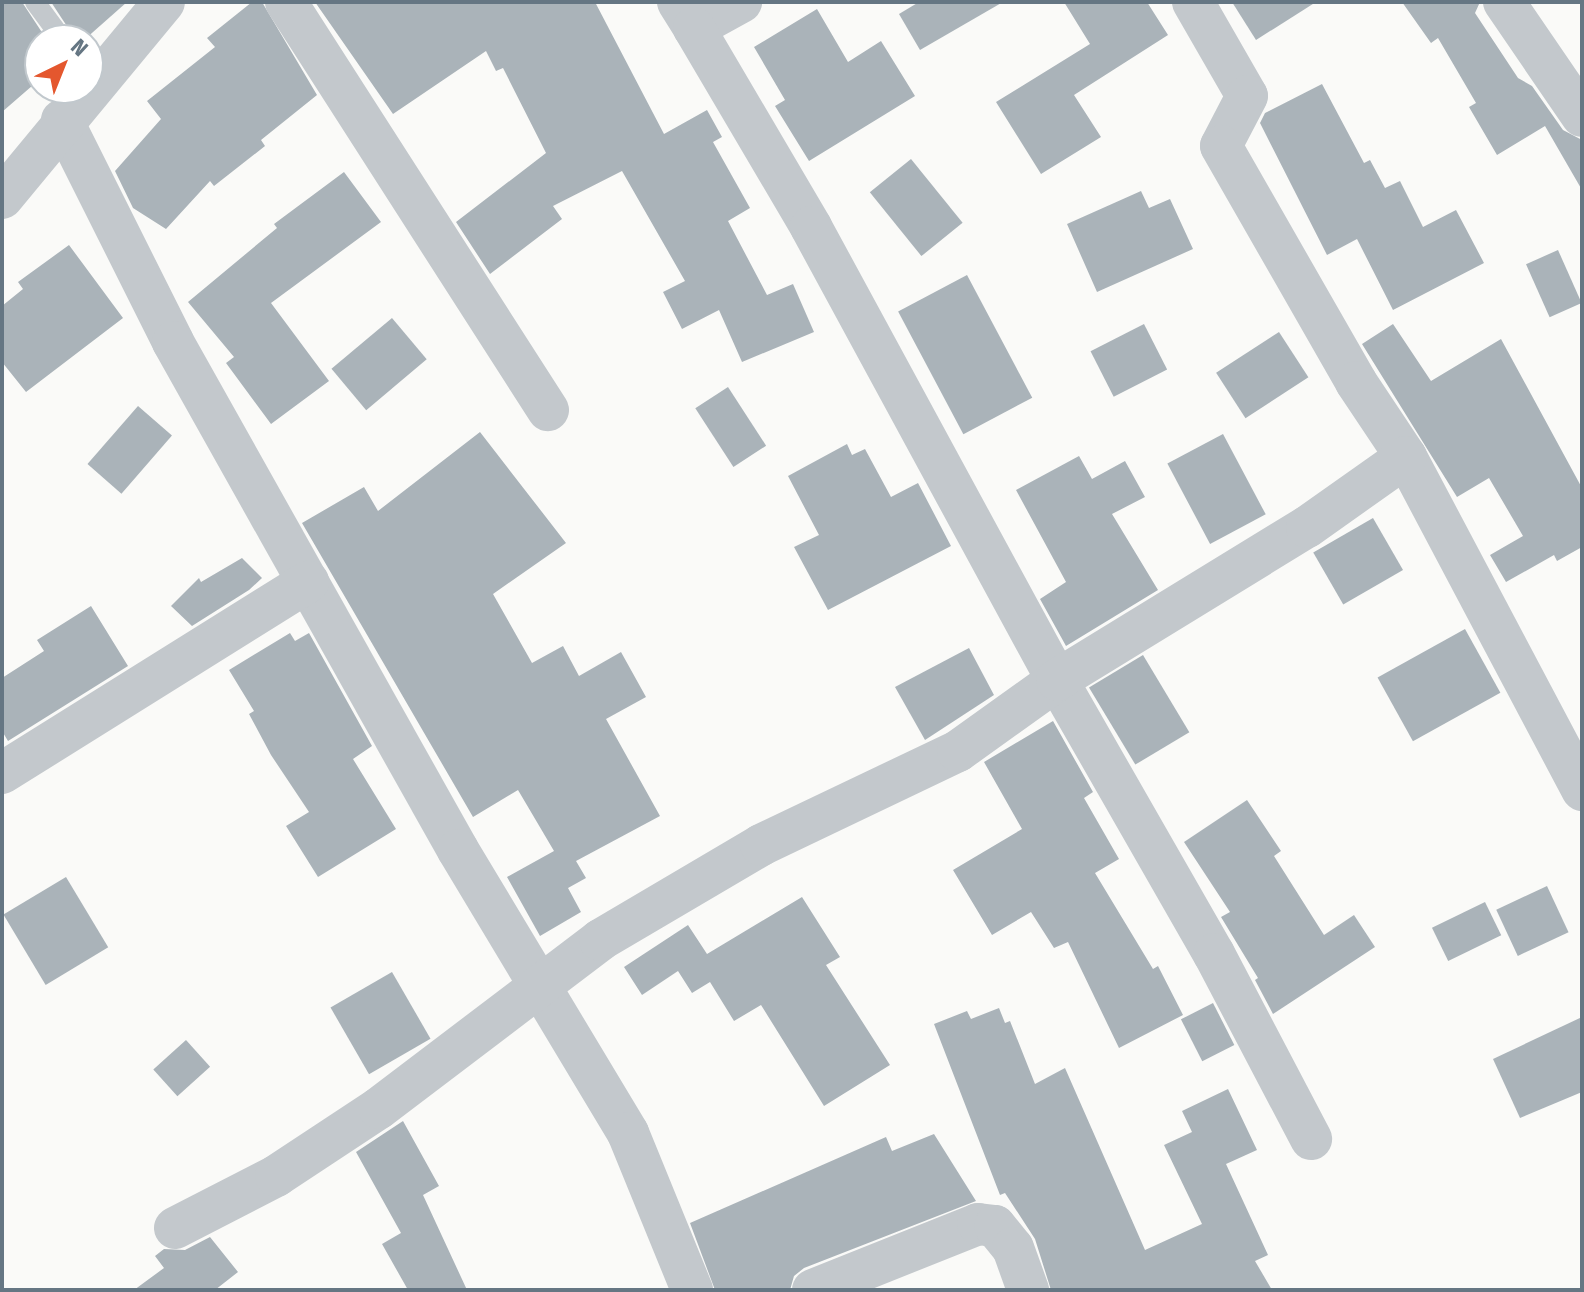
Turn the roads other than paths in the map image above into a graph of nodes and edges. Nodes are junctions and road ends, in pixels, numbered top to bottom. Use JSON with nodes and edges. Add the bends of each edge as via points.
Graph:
{"nodes":[{"id":1,"x":35,"y":2,"type":"edge"},
{"id":2,"x":164,"y":2,"type":"edge"},
{"id":3,"x":286,"y":2,"type":"edge"},
{"id":4,"x":741,"y":2,"type":"edge"},
{"id":5,"x":1193,"y":2,"type":"edge"},
{"id":6,"x":1504,"y":2,"type":"edge"},
{"id":7,"x":686,"y":15,"type":"edge"},
{"id":8,"x":51,"y":24,"type":"edge"},
{"id":9,"x":104,"y":65,"type":"edge"},
{"id":10,"x":73,"y":104,"type":"edge"},
{"id":11,"x":1582,"y":116,"type":"edge"},
{"id":12,"x":62,"y":120,"type":"junction"},
{"id":13,"x":2,"y":198,"type":"edge"},
{"id":14,"x":548,"y":410,"type":"dead end"},
{"id":15,"x":1406,"y":457,"type":"junction"},
{"id":16,"x":308,"y":582,"type":"junction"},
{"id":17,"x":1057,"y":680,"type":"junction"},
{"id":18,"x":4,"y":769,"type":"edge"},
{"id":19,"x":1582,"y":790,"type":"edge"},
{"id":20,"x":542,"y":985,"type":"junction"},
{"id":21,"x":1311,"y":1139,"type":"dead end"},
{"id":22,"x":175,"y":1228,"type":"dead end"},
{"id":23,"x":692,"y":1290,"type":"edge"},
{"id":24,"x":813,"y":1290,"type":"edge"},
{"id":25,"x":1028,"y":1290,"type":"edge"}],
"edges":[{"from":1,"to":8,"type":"lane"},
{"from":2,"to":9,"type":"street"},
{"from":3,"to":14,"type":"street"},
{"from":4,"to":7,"type":"street"},
{"from":5,"to":15,"type":"street","via":[[1247,96],[1221,146],[1356,382]]},
{"from":6,"to":11,"type":"street"},
{"from":7,"to":17,"type":"street","via":[[811,227]]},
{"from":10,"to":12,"type":"street"},
{"from":12,"to":13,"type":"street"},
{"from":12,"to":16,"type":"street","via":[[173,342]]},
{"from":15,"to":17,"type":"street","via":[[1307,527]]},
{"from":15,"to":19,"type":"street"},
{"from":16,"to":18,"type":"street"},
{"from":16,"to":20,"type":"street","via":[[458,850]]},
{"from":17,"to":20,"type":"street","via":[[958,751],[761,845],[600,940]]},
{"from":17,"to":21,"type":"street","via":[[1214,954]]},
{"from":20,"to":22,"type":"street","via":[[328,1142],[276,1176]]},
{"from":20,"to":23,"type":"street","via":[[628,1133]]},
{"from":24,"to":25,"type":"street","via":[[978,1224],[995,1226],[1013,1248]]}]}
